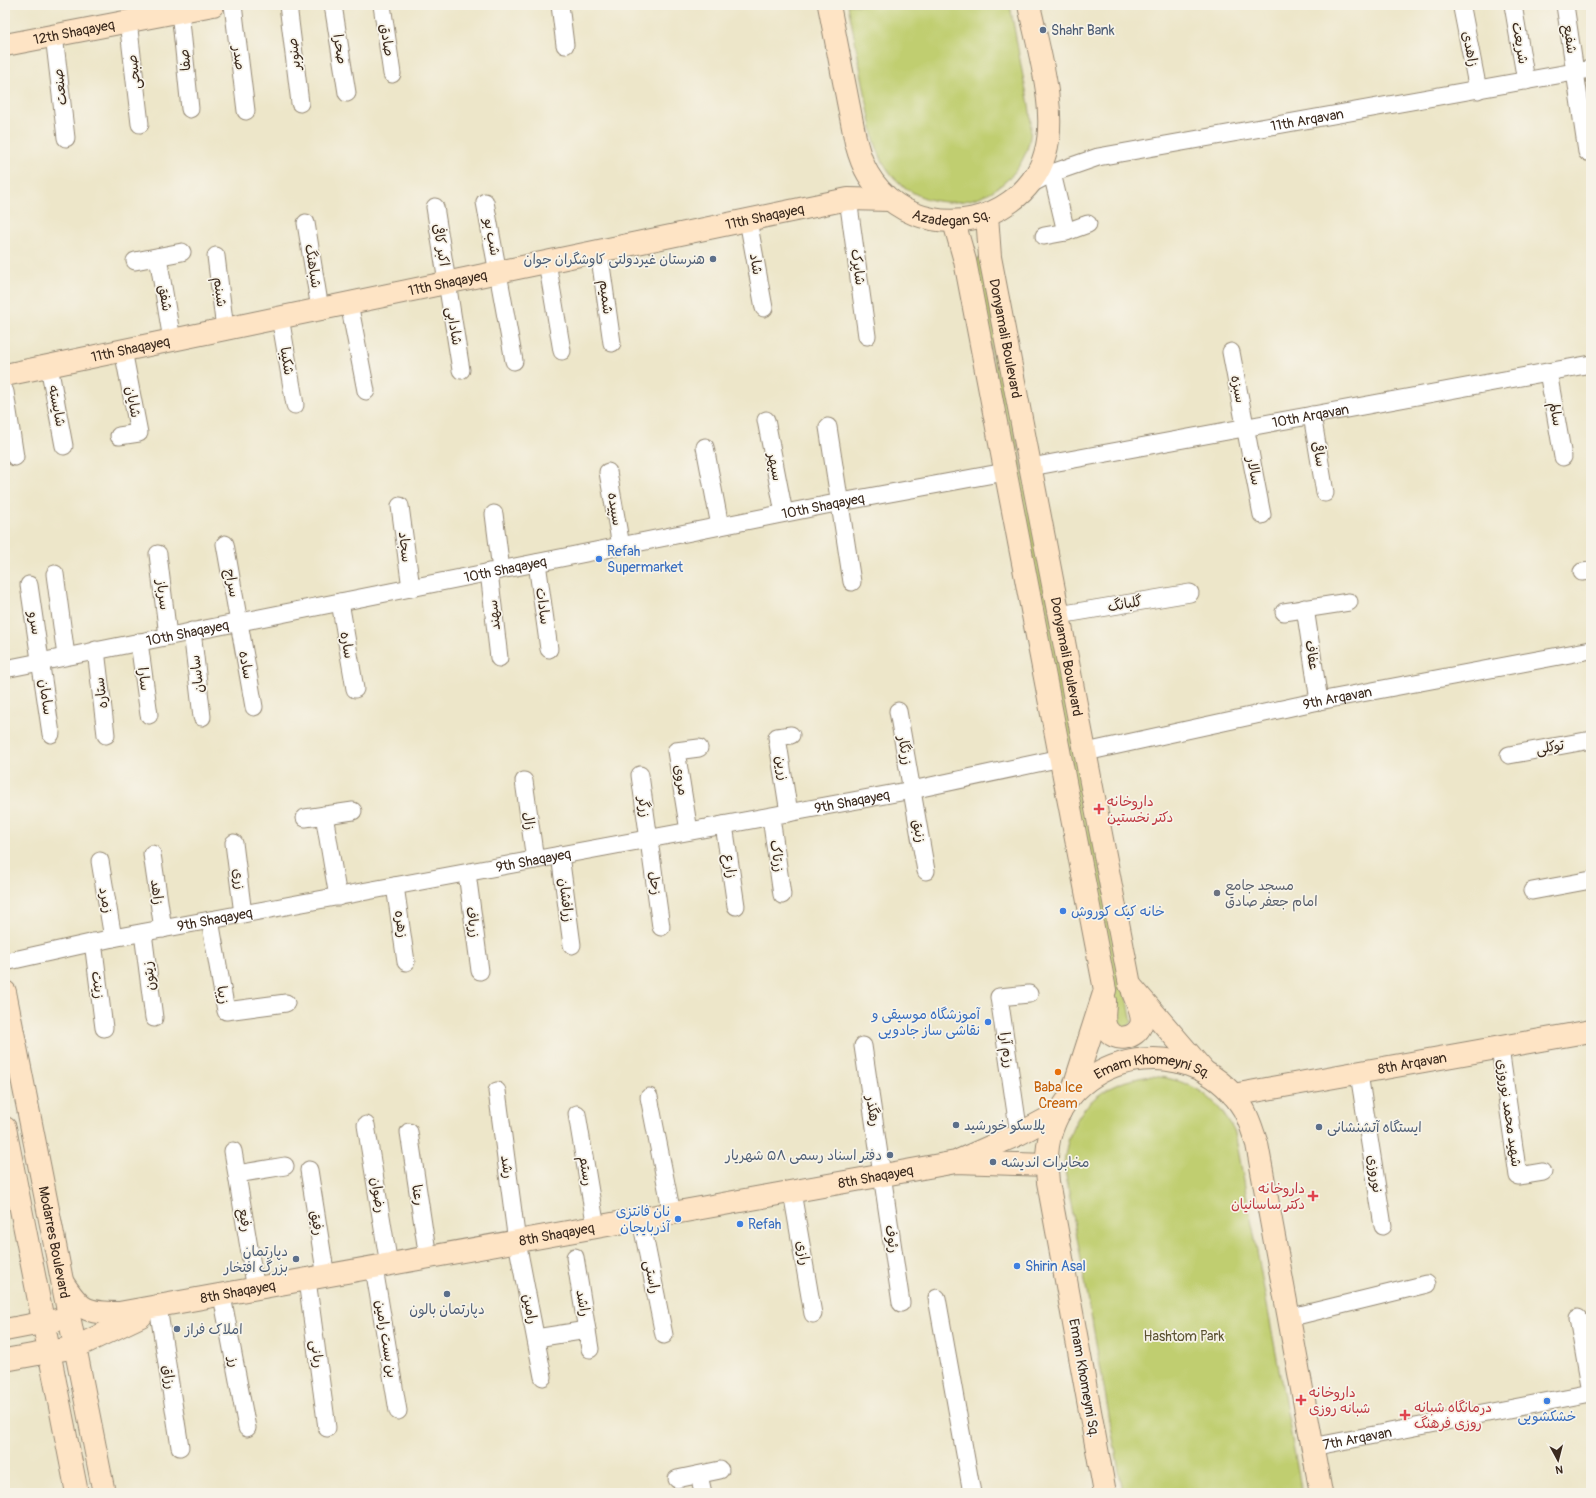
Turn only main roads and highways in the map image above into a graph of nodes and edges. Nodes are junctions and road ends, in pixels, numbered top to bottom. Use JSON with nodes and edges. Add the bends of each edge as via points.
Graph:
{"nodes":[{"id":1,"x":213,"y":5,"type":"edge"},
{"id":2,"x":829,"y":5,"type":"edge"},
{"id":3,"x":1029,"y":5,"type":"edge"},
{"id":4,"x":5,"y":45,"type":"edge"},
{"id":5,"x":890,"y":200,"type":"junction"},
{"id":6,"x":987,"y":215,"type":"junction"},
{"id":7,"x":954,"y":222,"type":"junction"},
{"id":8,"x":5,"y":375,"type":"edge"},
{"id":9,"x":1130,"y":985,"type":"junction"},
{"id":10,"x":1105,"y":990,"type":"junction"},
{"id":11,"x":5,"y":992,"type":"edge"},
{"id":12,"x":1591,"y":1031,"type":"edge"},
{"id":13,"x":1205,"y":1072,"type":"junction"},
{"id":14,"x":1233,"y":1096,"type":"junction"},
{"id":15,"x":1065,"y":1104,"type":"junction"},
{"id":16,"x":5,"y":1128,"type":"edge"},
{"id":17,"x":956,"y":1162,"type":"junction"},
{"id":18,"x":1046,"y":1165,"type":"junction"},
{"id":19,"x":63,"y":1283,"type":"junction"},
{"id":20,"x":158,"y":1307,"type":"junction"},
{"id":21,"x":70,"y":1318,"type":"junction"},
{"id":22,"x":44,"y":1323,"type":"junction"},
{"id":23,"x":5,"y":1330,"type":"edge"},
{"id":24,"x":76,"y":1347,"type":"junction"},
{"id":25,"x":49,"y":1352,"type":"junction"},
{"id":26,"x":5,"y":1360,"type":"edge"},
{"id":27,"x":78,"y":1493,"type":"edge"},
{"id":28,"x":104,"y":1493,"type":"edge"},
{"id":29,"x":1105,"y":1493,"type":"edge"},
{"id":30,"x":1321,"y":1493,"type":"edge"}],
"edges":[{"from":1,"to":4,"type":"main road","name":"12th Shaqayeq"},
{"from":2,"to":5,"type":"main road","name":"Azadegan Sq.","via":[[860,159],[878,188]]},
{"from":3,"to":6,"type":"main road","name":"Azadegan Sq.","via":[[1050,122],[1045,156],[1028,185],[1007,204]]},
{"from":5,"to":7,"type":"main road","name":"Azadegan Sq.","via":[[920,216]]},
{"from":5,"to":8,"type":"main road","name":"11th Shaqayeq","via":[[848,199]]},
{"from":6,"to":7,"type":"main road","name":"Azadegan Sq."},
{"from":6,"to":9,"type":"main road","name":"Donyamali Boulevard","via":[[990,257]]},
{"from":7,"to":10,"type":"main road","name":"Donyamali Boulevard","via":[[965,261]]},
{"from":9,"to":10,"type":"main road","name":"Donyamali Boulevard","via":[[1141,1016],[1141,1024],[1129,1037],[1120,1038],[1107,1029],[1104,1022]]},
{"from":9,"to":13,"type":"main road"},
{"from":10,"to":15,"type":"main road","name":"Donyamali Boulevard"},
{"from":11,"to":19,"type":"main road","name":"Modarres Boulevard"},
{"from":12,"to":14,"type":"main road","name":"8th Arqavan"},
{"from":13,"to":14,"type":"main road","name":"Emam Khomeyni Sq.","via":[[1220,1082]]},
{"from":13,"to":15,"type":"main road","name":"Emam Khomeyni Sq.","via":[[1188,1064],[1170,1060],[1133,1060],[1099,1073]]},
{"from":14,"to":30,"type":"main road","name":"Emam Khomeyni Sq.","via":[[1246,1116],[1257,1144]]},
{"from":15,"to":17,"type":"main road","name":"8th Shaqayeq","via":[[1019,1134]]},
{"from":15,"to":18,"type":"main road","name":"Emam Khomeyni Sq.","via":[[1052,1128]]},
{"from":16,"to":22,"type":"main road","name":"Modarres Boulevard"},
{"from":17,"to":18,"type":"main road","name":"8th Shaqayeq"},
{"from":17,"to":20,"type":"main road","name":"8th Shaqayeq"},
{"from":18,"to":29,"type":"main road","name":"Emam Khomeyni Sq."},
{"from":19,"to":20,"type":"main road","name":"8th Shaqayeq","via":[[76,1303],[87,1310],[119,1313]]},
{"from":19,"to":21,"type":"main road","name":"Modarres Boulevard"},
{"from":20,"to":24,"type":"main road","name":"8th Shaqayeq"},
{"from":21,"to":22,"type":"main road"},
{"from":21,"to":24,"type":"main road","name":"Modarres Boulevard"},
{"from":22,"to":23,"type":"main road"},
{"from":22,"to":25,"type":"main road","name":"Modarres Boulevard"},
{"from":24,"to":25,"type":"main road","name":"8th Shaqayeq"},
{"from":24,"to":28,"type":"main road","name":"Modarres Boulevard"},
{"from":25,"to":26,"type":"main road","name":"8th Shaqayeq"},
{"from":25,"to":27,"type":"main road","name":"Modarres Boulevard"}]}
